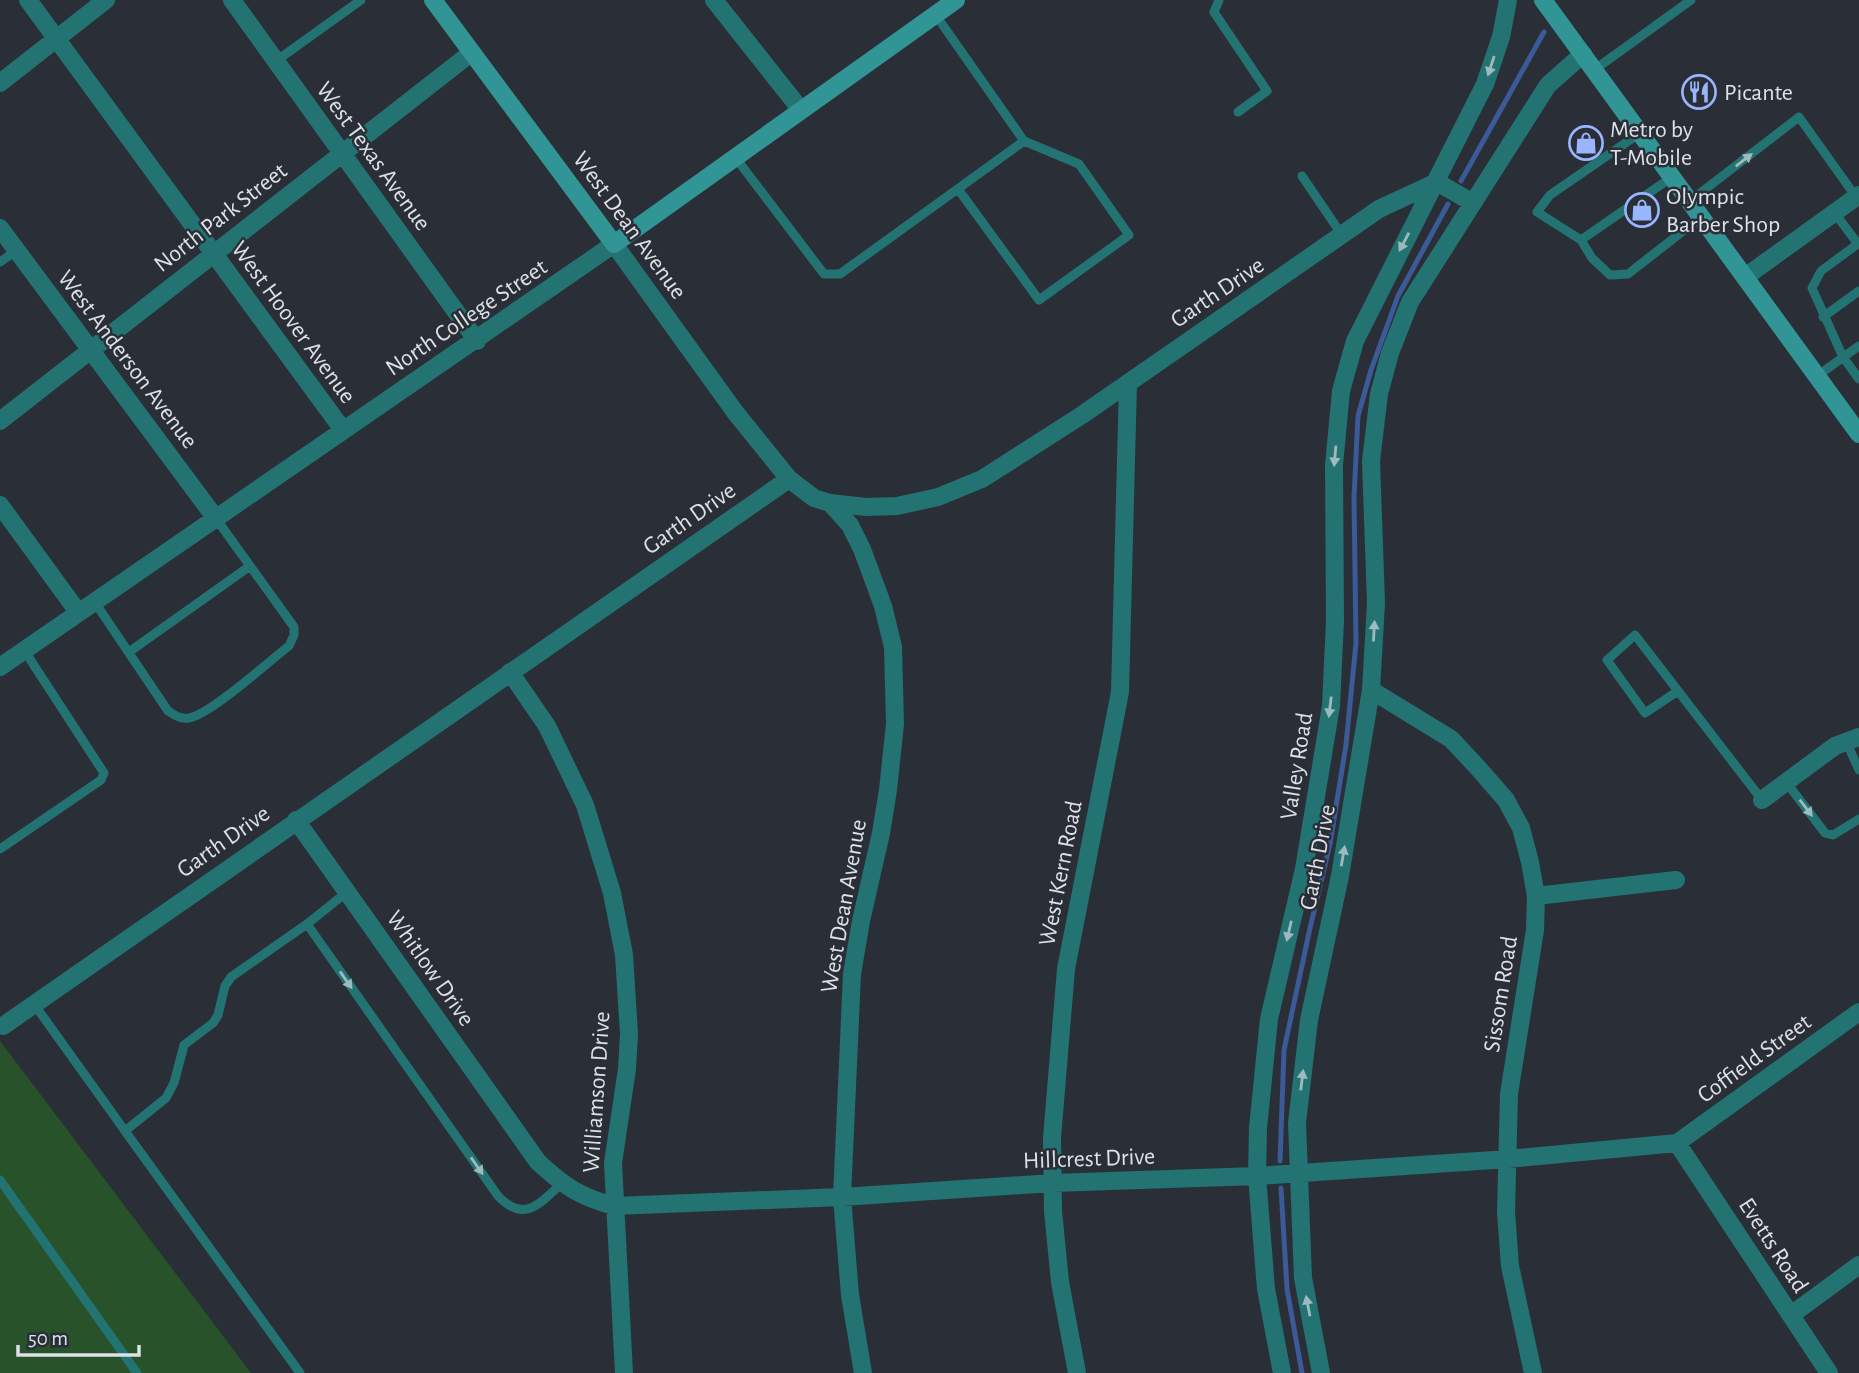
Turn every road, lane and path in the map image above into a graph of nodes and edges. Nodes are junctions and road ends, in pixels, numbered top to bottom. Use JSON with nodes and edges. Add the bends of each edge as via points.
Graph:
{"nodes":[{"id":1,"x":27,"y":0,"type":"edge"},
{"id":2,"x":106,"y":0,"type":"edge"},
{"id":3,"x":232,"y":0,"type":"edge"},
{"id":4,"x":360,"y":0,"type":"edge"},
{"id":5,"x":433,"y":0,"type":"edge"},
{"id":6,"x":715,"y":0,"type":"edge"},
{"id":7,"x":956,"y":0,"type":"edge"},
{"id":8,"x":1219,"y":0,"type":"edge"},
{"id":9,"x":1508,"y":0,"type":"edge"},
{"id":10,"x":1544,"y":0,"type":"edge"},
{"id":11,"x":1690,"y":0,"type":"edge"},
{"id":12,"x":936,"y":14,"type":"junction"},
{"id":13,"x":56,"y":39,"type":"junction"},
{"id":14,"x":471,"y":53,"type":"junction"},
{"id":15,"x":1583,"y":54,"type":"junction"},
{"id":16,"x":276,"y":61,"type":"junction"},
{"id":17,"x":1594,"y":70,"type":"junction"},
{"id":18,"x":0,"y":83,"type":"edge"},
{"id":19,"x":801,"y":110,"type":"junction"},
{"id":20,"x":1238,"y":112,"type":"dead end"},
{"id":21,"x":1640,"y":133,"type":"junction"},
{"id":22,"x":1024,"y":141,"type":"junction"},
{"id":23,"x":342,"y":153,"type":"junction"},
{"id":24,"x":735,"y":158,"type":"junction"},
{"id":25,"x":1302,"y":176,"type":"dead end"},
{"id":26,"x":1672,"y":177,"type":"junction"},
{"id":27,"x":1437,"y":182,"type":"junction"},
{"id":28,"x":958,"y":189,"type":"junction"},
{"id":29,"x":1857,"y":196,"type":"edge"},
{"id":30,"x":1690,"y":201,"type":"junction"},
{"id":31,"x":1473,"y":203,"type":"junction"},
{"id":32,"x":1834,"y":212,"type":"junction"},
{"id":33,"x":1701,"y":216,"type":"junction"},
{"id":34,"x":0,"y":228,"type":"edge"},
{"id":35,"x":1342,"y":235,"type":"junction"},
{"id":36,"x":1581,"y":240,"type":"junction"},
{"id":37,"x":614,"y":244,"type":"junction"},
{"id":38,"x":1858,"y":244,"type":"edge"},
{"id":39,"x":17,"y":250,"type":"junction"},
{"id":40,"x":213,"y":254,"type":"junction"},
{"id":41,"x":0,"y":262,"type":"edge"},
{"id":42,"x":1745,"y":277,"type":"junction"},
{"id":43,"x":1859,"y":290,"type":"edge"},
{"id":44,"x":1823,"y":317,"type":"junction"},
{"id":45,"x":477,"y":341,"type":"junction"},
{"id":46,"x":1859,"y":346,"type":"edge"},
{"id":47,"x":91,"y":350,"type":"junction"},
{"id":48,"x":1843,"y":357,"type":"junction"},
{"id":49,"x":1817,"y":376,"type":"junction"},
{"id":50,"x":1859,"y":379,"type":"edge"},
{"id":51,"x":1128,"y":383,"type":"junction"},
{"id":52,"x":0,"y":421,"type":"edge"},
{"id":53,"x":343,"y":430,"type":"junction"},
{"id":54,"x":1859,"y":434,"type":"edge"},
{"id":55,"x":789,"y":479,"type":"junction"},
{"id":56,"x":830,"y":503,"type":"junction"},
{"id":57,"x":0,"y":505,"type":"edge"},
{"id":58,"x":217,"y":520,"type":"junction"},
{"id":59,"x":250,"y":566,"type":"junction"},
{"id":60,"x":94,"y":601,"type":"junction"},
{"id":61,"x":78,"y":612,"type":"junction"},
{"id":62,"x":24,"y":650,"type":"junction"},
{"id":63,"x":129,"y":652,"type":"junction"},
{"id":64,"x":0,"y":667,"type":"edge"},
{"id":65,"x":510,"y":671,"type":"junction"},
{"id":66,"x":1371,"y":690,"type":"junction"},
{"id":67,"x":1678,"y":691,"type":"junction"},
{"id":68,"x":1852,"y":739,"type":"edge"},
{"id":69,"x":1859,"y":769,"type":"edge"},
{"id":70,"x":1786,"y":782,"type":"junction"},
{"id":71,"x":1762,"y":800,"type":"joint"},
{"id":72,"x":1859,"y":819,"type":"edge"},
{"id":73,"x":296,"y":820,"type":"junction"},
{"id":74,"x":0,"y":849,"type":"edge"},
{"id":75,"x":1676,"y":880,"type":"dead end"},
{"id":76,"x":347,"y":892,"type":"junction"},
{"id":77,"x":1536,"y":897,"type":"junction"},
{"id":78,"x":307,"y":924,"type":"junction"},
{"id":79,"x":34,"y":1004,"type":"junction"},
{"id":80,"x":1859,"y":1012,"type":"edge"},
{"id":81,"x":1,"y":1027,"type":"edge"},
{"id":82,"x":125,"y":1131,"type":"junction"},
{"id":83,"x":525,"y":1143,"type":"joint"},
{"id":84,"x":1677,"y":1143,"type":"junction"},
{"id":85,"x":1508,"y":1159,"type":"junction"},
{"id":86,"x":1298,"y":1173,"type":"junction"},
{"id":87,"x":1258,"y":1176,"type":"junction"},
{"id":88,"x":0,"y":1180,"type":"edge"},
{"id":89,"x":562,"y":1183,"type":"junction"},
{"id":90,"x":1052,"y":1183,"type":"junction"},
{"id":91,"x":842,"y":1197,"type":"junction"},
{"id":92,"x":614,"y":1206,"type":"junction"},
{"id":93,"x":1859,"y":1265,"type":"edge"},
{"id":94,"x":1791,"y":1315,"type":"junction"},
{"id":95,"x":137,"y":1373,"type":"edge"},
{"id":96,"x":300,"y":1373,"type":"edge"},
{"id":97,"x":624,"y":1373,"type":"edge"},
{"id":98,"x":863,"y":1373,"type":"edge"},
{"id":99,"x":1077,"y":1373,"type":"edge"},
{"id":100,"x":1282,"y":1373,"type":"edge"},
{"id":101,"x":1321,"y":1373,"type":"edge"},
{"id":102,"x":1533,"y":1373,"type":"edge"},
{"id":103,"x":1829,"y":1373,"type":"edge"}],
"edges":[{"from":1,"to":13,"type":"street","name":"West Hoover Avenue"},
{"from":2,"to":13,"type":"street"},
{"from":3,"to":16,"type":"street","name":"West Texas Avenue"},
{"from":4,"to":16,"type":"lane"},
{"from":5,"to":14,"type":"street","name":"West Dean Avenue"},
{"from":6,"to":19,"type":"street"},
{"from":7,"to":12,"type":"street","name":"North College Street"},
{"from":8,"to":20,"type":"lane","via":[[1214,12],[1266,91]]},
{"from":9,"to":27,"type":"street","one_way":true,"via":[[1485,84]]},
{"from":10,"to":15,"type":"street"},
{"from":11,"to":17,"type":"lane"},
{"from":12,"to":19,"type":"street","name":"North College Street"},
{"from":12,"to":22,"type":"lane"},
{"from":13,"to":18,"type":"street"},
{"from":13,"to":40,"type":"street","name":"West Hoover Avenue"},
{"from":14,"to":23,"type":"street","name":"North Park Street"},
{"from":14,"to":37,"type":"street","name":"West Dean Avenue"},
{"from":15,"to":17,"type":"street"},
{"from":15,"to":31,"type":"street","name":"Garth Drive","via":[[1548,85]]},
{"from":16,"to":23,"type":"street","name":"West Texas Avenue"},
{"from":17,"to":21,"type":"street"},
{"from":19,"to":24,"type":"street","name":"North College Street"},
{"from":21,"to":26,"type":"street"},
{"from":21,"to":36,"type":"lane","via":[[1550,195],[1537,212]]},
{"from":22,"to":28,"type":"lane"},
{"from":22,"to":28,"type":"lane","via":[[1079,164],[1129,235],[1039,300]]},
{"from":23,"to":40,"type":"street","name":"North Park Street"},
{"from":23,"to":45,"type":"street","name":"West Texas Avenue"},
{"from":24,"to":28,"type":"lane","via":[[824,274],[840,274]]},
{"from":24,"to":37,"type":"street","name":"North College Street"},
{"from":25,"to":35,"type":"lane"},
{"from":26,"to":30,"type":"street"},
{"from":26,"to":36,"type":"lane"},
{"from":27,"to":31,"type":"street"},
{"from":27,"to":35,"type":"street","name":"Garth Drive","via":[[1379,209]]},
{"from":27,"to":87,"type":"street","name":"Valley Road","one_way":true,"via":[[1355,341],[1341,391],[1334,465],[1331,706],[1304,869],[1269,1019]]},
{"from":30,"to":29,"type":"lane","one_way":true,"via":[[1799,117]]},
{"from":29,"to":32,"type":"street"},
{"from":30,"to":33,"type":"street"},
{"from":66,"to":31,"type":"street","name":"Garth Drive","one_way":true,"via":[[1376,603],[1370,461],[1379,394],[1410,302]]},
{"from":32,"to":38,"type":"lane"},
{"from":32,"to":42,"type":"street"},
{"from":33,"to":36,"type":"lane","via":[[1628,274],[1610,275]]},
{"from":33,"to":42,"type":"street"},
{"from":34,"to":39,"type":"street","name":"West Anderson Avenue"},
{"from":35,"to":51,"type":"street","name":"Garth Drive"},
{"from":37,"to":45,"type":"street","name":"North College Street"},
{"from":37,"to":55,"type":"street","name":"West Dean Avenue"},
{"from":38,"to":44,"type":"lane","via":[[1821,271],[1812,288]]},
{"from":39,"to":41,"type":"lane"},
{"from":39,"to":47,"type":"street","name":"West Anderson Avenue"},
{"from":40,"to":47,"type":"street","name":"North Park Street"},
{"from":40,"to":53,"type":"street","name":"West Hoover Avenue"},
{"from":42,"to":49,"type":"street"},
{"from":43,"to":44,"type":"lane"},
{"from":44,"to":48,"type":"lane"},
{"from":45,"to":53,"type":"street","name":"North College Street"},
{"from":46,"to":48,"type":"lane"},
{"from":47,"to":52,"type":"street","name":"North Park Street"},
{"from":47,"to":58,"type":"street","name":"West Anderson Avenue"},
{"from":48,"to":49,"type":"lane"},
{"from":48,"to":50,"type":"lane"},
{"from":49,"to":54,"type":"street"},
{"from":51,"to":56,"type":"street","name":"Garth Drive","via":[[982,479],[939,497],[897,506]]},
{"from":51,"to":90,"type":"street","name":"West Kern Road","via":[[1120,692],[1066,969]]},
{"from":53,"to":58,"type":"street","name":"North College Street"},
{"from":55,"to":56,"type":"street","name":"Garth Drive","via":[[814,498]]},
{"from":55,"to":65,"type":"street","name":"Garth Drive"},
{"from":56,"to":91,"type":"street","name":"West Dean Avenue","via":[[850,526],[883,606],[893,647],[895,724],[881,833],[852,974]]},
{"from":57,"to":61,"type":"street"},
{"from":58,"to":59,"type":"lane"},
{"from":58,"to":60,"type":"street","name":"North College Street"},
{"from":59,"to":63,"type":"lane"},
{"from":59,"to":63,"type":"lane","via":[[294,627],[294,635],[289,646],[209,709],[180,719],[169,711]]},
{"from":60,"to":61,"type":"street","name":"North College Street"},
{"from":60,"to":63,"type":"lane"},
{"from":61,"to":62,"type":"street","name":"North College Street"},
{"from":62,"to":64,"type":"street","name":"North College Street"},
{"from":62,"to":74,"type":"lane","via":[[104,773],[101,780]]},
{"from":65,"to":73,"type":"street","name":"Garth Drive"},
{"from":65,"to":92,"type":"street","name":"Williamson Drive","via":[[565,761],[585,805],[612,892],[624,955],[629,1034],[614,1146]]},
{"from":66,"to":77,"type":"street","name":"Sissom Road","via":[[1451,739],[1506,800],[1521,828]]},
{"from":86,"to":66,"type":"street","name":"Garth Drive","one_way":true,"via":[[1297,1123],[1309,1020],[1340,876]]},
{"from":67,"to":67,"type":"lane","via":[[1635,635],[1607,660],[1645,713]]},
{"from":67,"to":71,"type":"lane"},
{"from":68,"to":69,"type":"lane"},
{"from":68,"to":70,"type":"street"},
{"from":70,"to":71,"type":"street"},
{"from":70,"to":72,"type":"lane","one_way":true,"via":[[1825,833],[1833,835]]},
{"from":73,"to":76,"type":"street","name":"Whitlow Drive"},
{"from":73,"to":79,"type":"street","name":"Garth Drive"},
{"from":75,"to":77,"type":"street"},
{"from":76,"to":78,"type":"lane"},
{"from":76,"to":83,"type":"street","name":"Whitlow Drive"},
{"from":77,"to":85,"type":"street","name":"Sissom Road","via":[[1509,1094]]},
{"from":78,"to":82,"type":"lane","via":[[231,977],[213,1023],[184,1045],[166,1098]]},
{"from":78,"to":89,"type":"lane","one_way":true,"via":[[509,1208],[523,1211],[537,1206]]},
{"from":79,"to":81,"type":"street","name":"Garth Drive"},
{"from":79,"to":82,"type":"lane"},
{"from":80,"to":84,"type":"street","name":"Coffield Street"},
{"from":82,"to":96,"type":"lane"},
{"from":83,"to":89,"type":"street","name":"Hillcrest Drive"},
{"from":84,"to":85,"type":"street","name":"Hillcrest Drive"},
{"from":84,"to":94,"type":"street","name":"Evetts Road"},
{"from":85,"to":86,"type":"street","name":"Hillcrest Drive"},
{"from":85,"to":102,"type":"street","name":"Sissom Road","via":[[1510,1266]]},
{"from":86,"to":87,"type":"street","name":"Hillcrest Drive"},
{"from":101,"to":86,"type":"street","name":"Garth Drive","one_way":true,"via":[[1303,1278]]},
{"from":87,"to":90,"type":"street","name":"Hillcrest Drive"},
{"from":87,"to":100,"type":"street","name":"Valley Road","via":[[1266,1289]]},
{"from":88,"to":95,"type":"lane"},
{"from":89,"to":92,"type":"street","name":"Hillcrest Drive","via":[[587,1199]]},
{"from":90,"to":91,"type":"street","name":"Hillcrest Drive"},
{"from":90,"to":99,"type":"street","name":"West Kern Road","via":[[1060,1282]]},
{"from":91,"to":92,"type":"street","name":"Hillcrest Drive"},
{"from":91,"to":98,"type":"street","name":"West Dean Avenue","via":[[850,1295]]},
{"from":92,"to":97,"type":"street","name":"Williamson Drive"},
{"from":93,"to":94,"type":"street"},
{"from":94,"to":103,"type":"street","name":"Evetts Road"}]}
